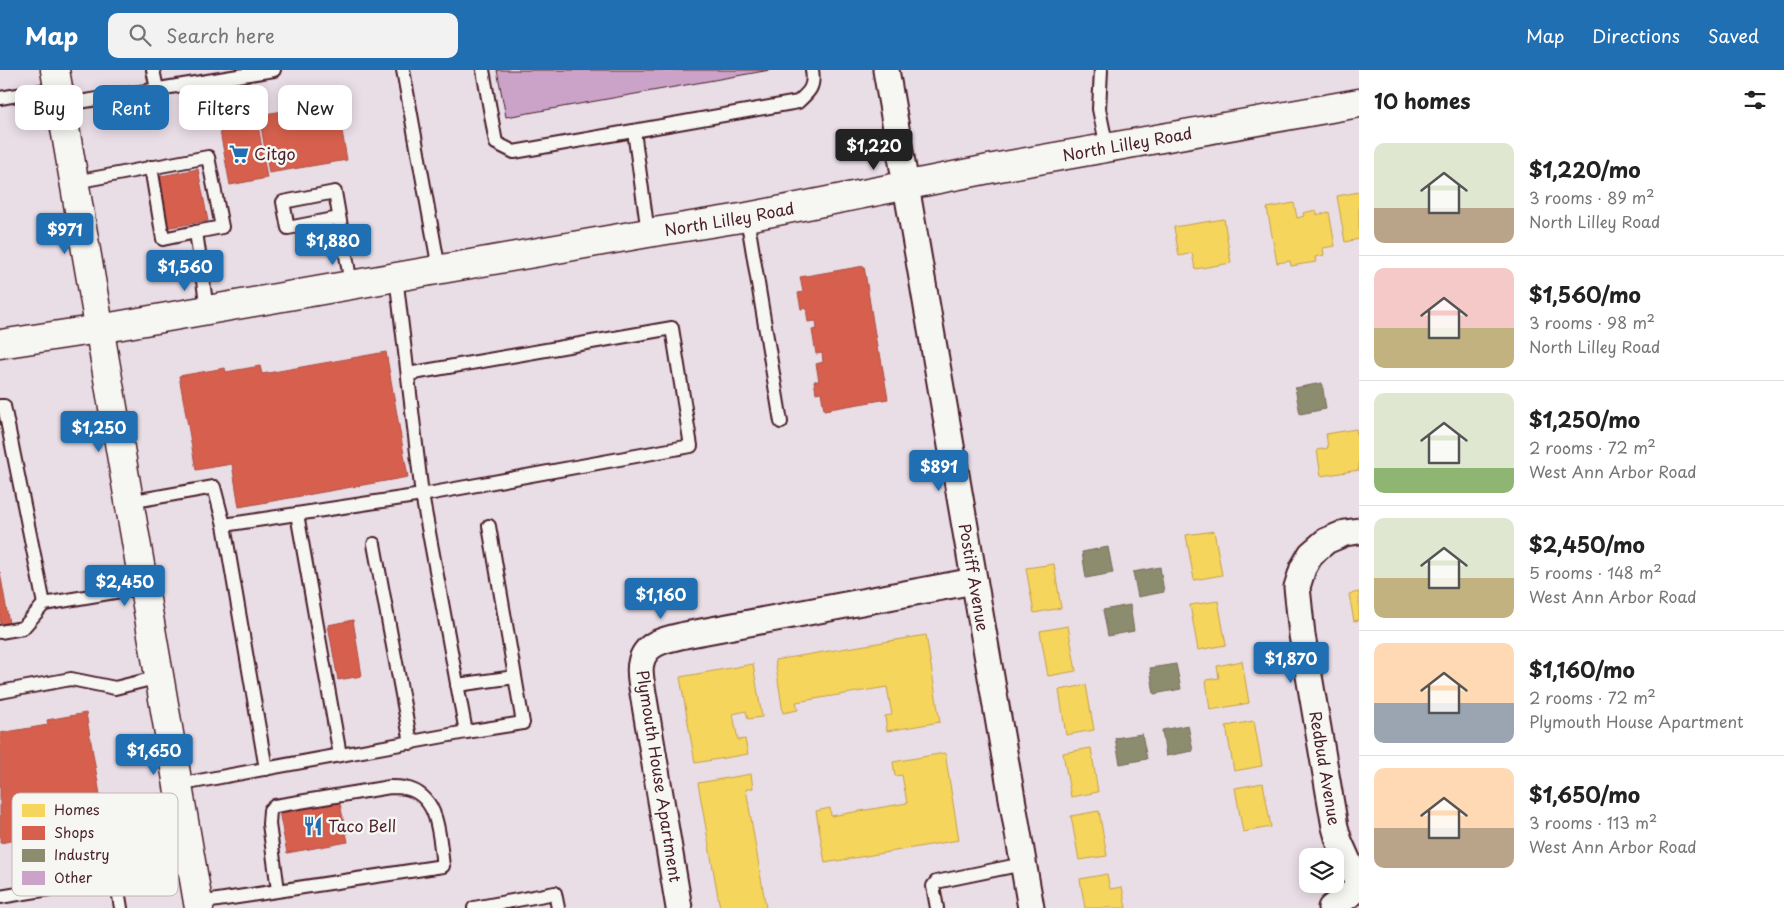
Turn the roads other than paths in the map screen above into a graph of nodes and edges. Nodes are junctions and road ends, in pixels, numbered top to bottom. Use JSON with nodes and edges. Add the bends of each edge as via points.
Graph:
{"nodes":[{"id":1,"x":153,"y":70,"type":"edge"},
{"id":2,"x":274,"y":70,"type":"edge"},
{"id":3,"x":403,"y":70,"type":"edge"},
{"id":4,"x":483,"y":70,"type":"edge"},
{"id":5,"x":812,"y":70,"type":"edge"},
{"id":6,"x":886,"y":70,"type":"edge"},
{"id":7,"x":1101,"y":70,"type":"edge"},
{"id":8,"x":156,"y":85,"type":"edge"},
{"id":9,"x":169,"y":87,"type":"edge"},
{"id":10,"x":15,"y":95,"type":"edge"},
{"id":11,"x":0,"y":98,"type":"edge"},
{"id":12,"x":1359,"y":103,"type":"edge"},
{"id":13,"x":65,"y":130,"type":"edge"},
{"id":14,"x":634,"y":131,"type":"junction"},
{"id":15,"x":1107,"y":148,"type":"junction"},
{"id":16,"x":151,"y":167,"type":"junction"},
{"id":17,"x":74,"y":182,"type":"junction"},
{"id":18,"x":906,"y":186,"type":"junction"},
{"id":19,"x":339,"y":218,"type":"junction"},
{"id":20,"x":747,"y":218,"type":"junction"},
{"id":21,"x":196,"y":232,"type":"junction"},
{"id":22,"x":648,"y":232,"type":"junction"},
{"id":23,"x":439,"y":269,"type":"junction"},
{"id":24,"x":396,"y":276,"type":"junction"},
{"id":25,"x":351,"y":284,"type":"junction"},
{"id":26,"x":207,"y":309,"type":"junction"},
{"id":27,"x":100,"y":329,"type":"junction"},
{"id":28,"x":0,"y":344,"type":"edge"},
{"id":29,"x":408,"y":374,"type":"junction"},
{"id":30,"x":0,"y":406,"type":"edge"},
{"id":31,"x":781,"y":422,"type":"dead end"},
{"id":32,"x":422,"y":495,"type":"junction"},
{"id":33,"x":129,"y":502,"type":"junction"},
{"id":34,"x":297,"y":514,"type":"junction"},
{"id":35,"x":224,"y":525,"type":"junction"},
{"id":36,"x":489,"y":526,"type":"dead end"},
{"id":37,"x":1359,"y":531,"type":"edge"},
{"id":38,"x":374,"y":544,"type":"dead end"},
{"id":39,"x":974,"y":581,"type":"junction"},
{"id":40,"x":144,"y":588,"type":"junction"},
{"id":41,"x":44,"y":604,"type":"junction"},
{"id":42,"x":0,"y":632,"type":"edge"},
{"id":43,"x":159,"y":677,"type":"junction"},
{"id":44,"x":515,"y":677,"type":"junction"},
{"id":45,"x":457,"y":685,"type":"junction"},
{"id":46,"x":0,"y":692,"type":"edge"},
{"id":47,"x":466,"y":732,"type":"junction"},
{"id":48,"x":411,"y":742,"type":"junction"},
{"id":49,"x":340,"y":755,"type":"junction"},
{"id":50,"x":266,"y":769,"type":"junction"},
{"id":51,"x":177,"y":785,"type":"junction"},
{"id":52,"x":191,"y":864,"type":"junction"},
{"id":53,"x":1023,"y":864,"type":"junction"},
{"id":54,"x":178,"y":866,"type":"edge"},
{"id":55,"x":1359,"y":887,"type":"edge"},
{"id":56,"x":278,"y":890,"type":"junction"},
{"id":57,"x":198,"y":905,"type":"edge"},
{"id":58,"x":502,"y":906,"type":"edge"},
{"id":59,"x":474,"y":908,"type":"edge"},
{"id":60,"x":558,"y":908,"type":"edge"},
{"id":61,"x":679,"y":908,"type":"edge"},
{"id":62,"x":937,"y":908,"type":"edge"},
{"id":63,"x":1031,"y":908,"type":"edge"},
{"id":64,"x":1331,"y":908,"type":"edge"}],
"edges":[{"from":1,"to":8,"type":"lane"},
{"from":2,"to":9,"type":"lane"},
{"from":3,"to":23,"type":"lane"},
{"from":4,"to":14,"type":"lane","via":[[496,144],[514,152]]},
{"from":5,"to":14,"type":"lane","via":[[811,90],[798,102]]},
{"from":6,"to":18,"type":"street","name":"Postiff Avenue"},
{"from":7,"to":15,"type":"lane","via":[[1099,109]]},
{"from":10,"to":11,"type":"lane"},
{"from":12,"to":15,"type":"street","name":"North Lilley Road"},
{"from":13,"to":17,"type":"street"},
{"from":14,"to":22,"type":"lane"},
{"from":15,"to":18,"type":"street","name":"North Lilley Road"},
{"from":16,"to":17,"type":"lane"},
{"from":16,"to":21,"type":"lane","via":[[163,239]]},
{"from":16,"to":21,"type":"lane","via":[[208,157],[222,227]]},
{"from":17,"to":27,"type":"street"},
{"from":18,"to":20,"type":"street","name":"North Lilley Road"},
{"from":18,"to":39,"type":"street","name":"Postiff Avenue"},
{"from":19,"to":19,"type":"lane","via":[[334,192],[283,202],[288,228]]},
{"from":19,"to":25,"type":"lane"},
{"from":20,"to":22,"type":"street","name":"North Lilley Road"},
{"from":20,"to":31,"type":"lane"},
{"from":21,"to":26,"type":"lane"},
{"from":22,"to":23,"type":"street","name":"North Lilley Road"},
{"from":23,"to":24,"type":"street","name":"North Lilley Road"},
{"from":24,"to":25,"type":"street","name":"North Lilley Road"},
{"from":24,"to":29,"type":"lane"},
{"from":25,"to":26,"type":"street","name":"North Lilley Road"},
{"from":26,"to":27,"type":"street","name":"North Lilley Road"},
{"from":27,"to":28,"type":"street","name":"North Lilley Road"},
{"from":27,"to":33,"type":"street"},
{"from":29,"to":32,"type":"lane"},
{"from":29,"to":32,"type":"lane","via":[[672,328],[691,446]]},
{"from":30,"to":41,"type":"lane","via":[[4,406]]},
{"from":32,"to":34,"type":"lane"},
{"from":32,"to":45,"type":"lane"},
{"from":33,"to":35,"type":"lane","via":[[214,487]]},
{"from":33,"to":40,"type":"street"},
{"from":34,"to":35,"type":"lane"},
{"from":34,"to":49,"type":"lane"},
{"from":35,"to":50,"type":"lane"},
{"from":36,"to":44,"type":"lane"},
{"from":37,"to":55,"type":"street","name":"Redbud Avenue","via":[[1326,541],[1311,554],[1297,587],[1302,635],[1335,827]]},
{"from":38,"to":48,"type":"lane"},
{"from":39,"to":53,"type":"street","name":"Postiff Avenue"},
{"from":39,"to":61,"type":"street","name":"Plymouth House Apartment","via":[[686,635],[660,641],[647,650],[640,663],[642,687]]},
{"from":40,"to":41,"type":"lane"},
{"from":40,"to":43,"type":"street"},
{"from":41,"to":42,"type":"lane","via":[[23,628]]},
{"from":43,"to":46,"type":"lane","via":[[115,688],[70,680]]},
{"from":43,"to":51,"type":"street"},
{"from":44,"to":45,"type":"lane"},
{"from":44,"to":47,"type":"lane","via":[[522,723]]},
{"from":45,"to":47,"type":"lane"},
{"from":47,"to":48,"type":"lane"},
{"from":48,"to":49,"type":"lane"},
{"from":49,"to":50,"type":"lane"},
{"from":50,"to":51,"type":"lane"},
{"from":51,"to":52,"type":"street"},
{"from":52,"to":54,"type":"lane"},
{"from":52,"to":57,"type":"street"},
{"from":53,"to":62,"type":"lane","via":[[936,882],[933,886]]},
{"from":53,"to":63,"type":"street","name":"Postiff Avenue"},
{"from":55,"to":64,"type":"street"},
{"from":56,"to":56,"type":"lane","via":[[443,866],[432,806],[420,794],[406,788],[390,787],[275,806],[270,810],[269,824]]},
{"from":56,"to":57,"type":"lane"},
{"from":58,"to":59,"type":"lane"},
{"from":58,"to":60,"type":"lane","via":[[555,893]]}]}
